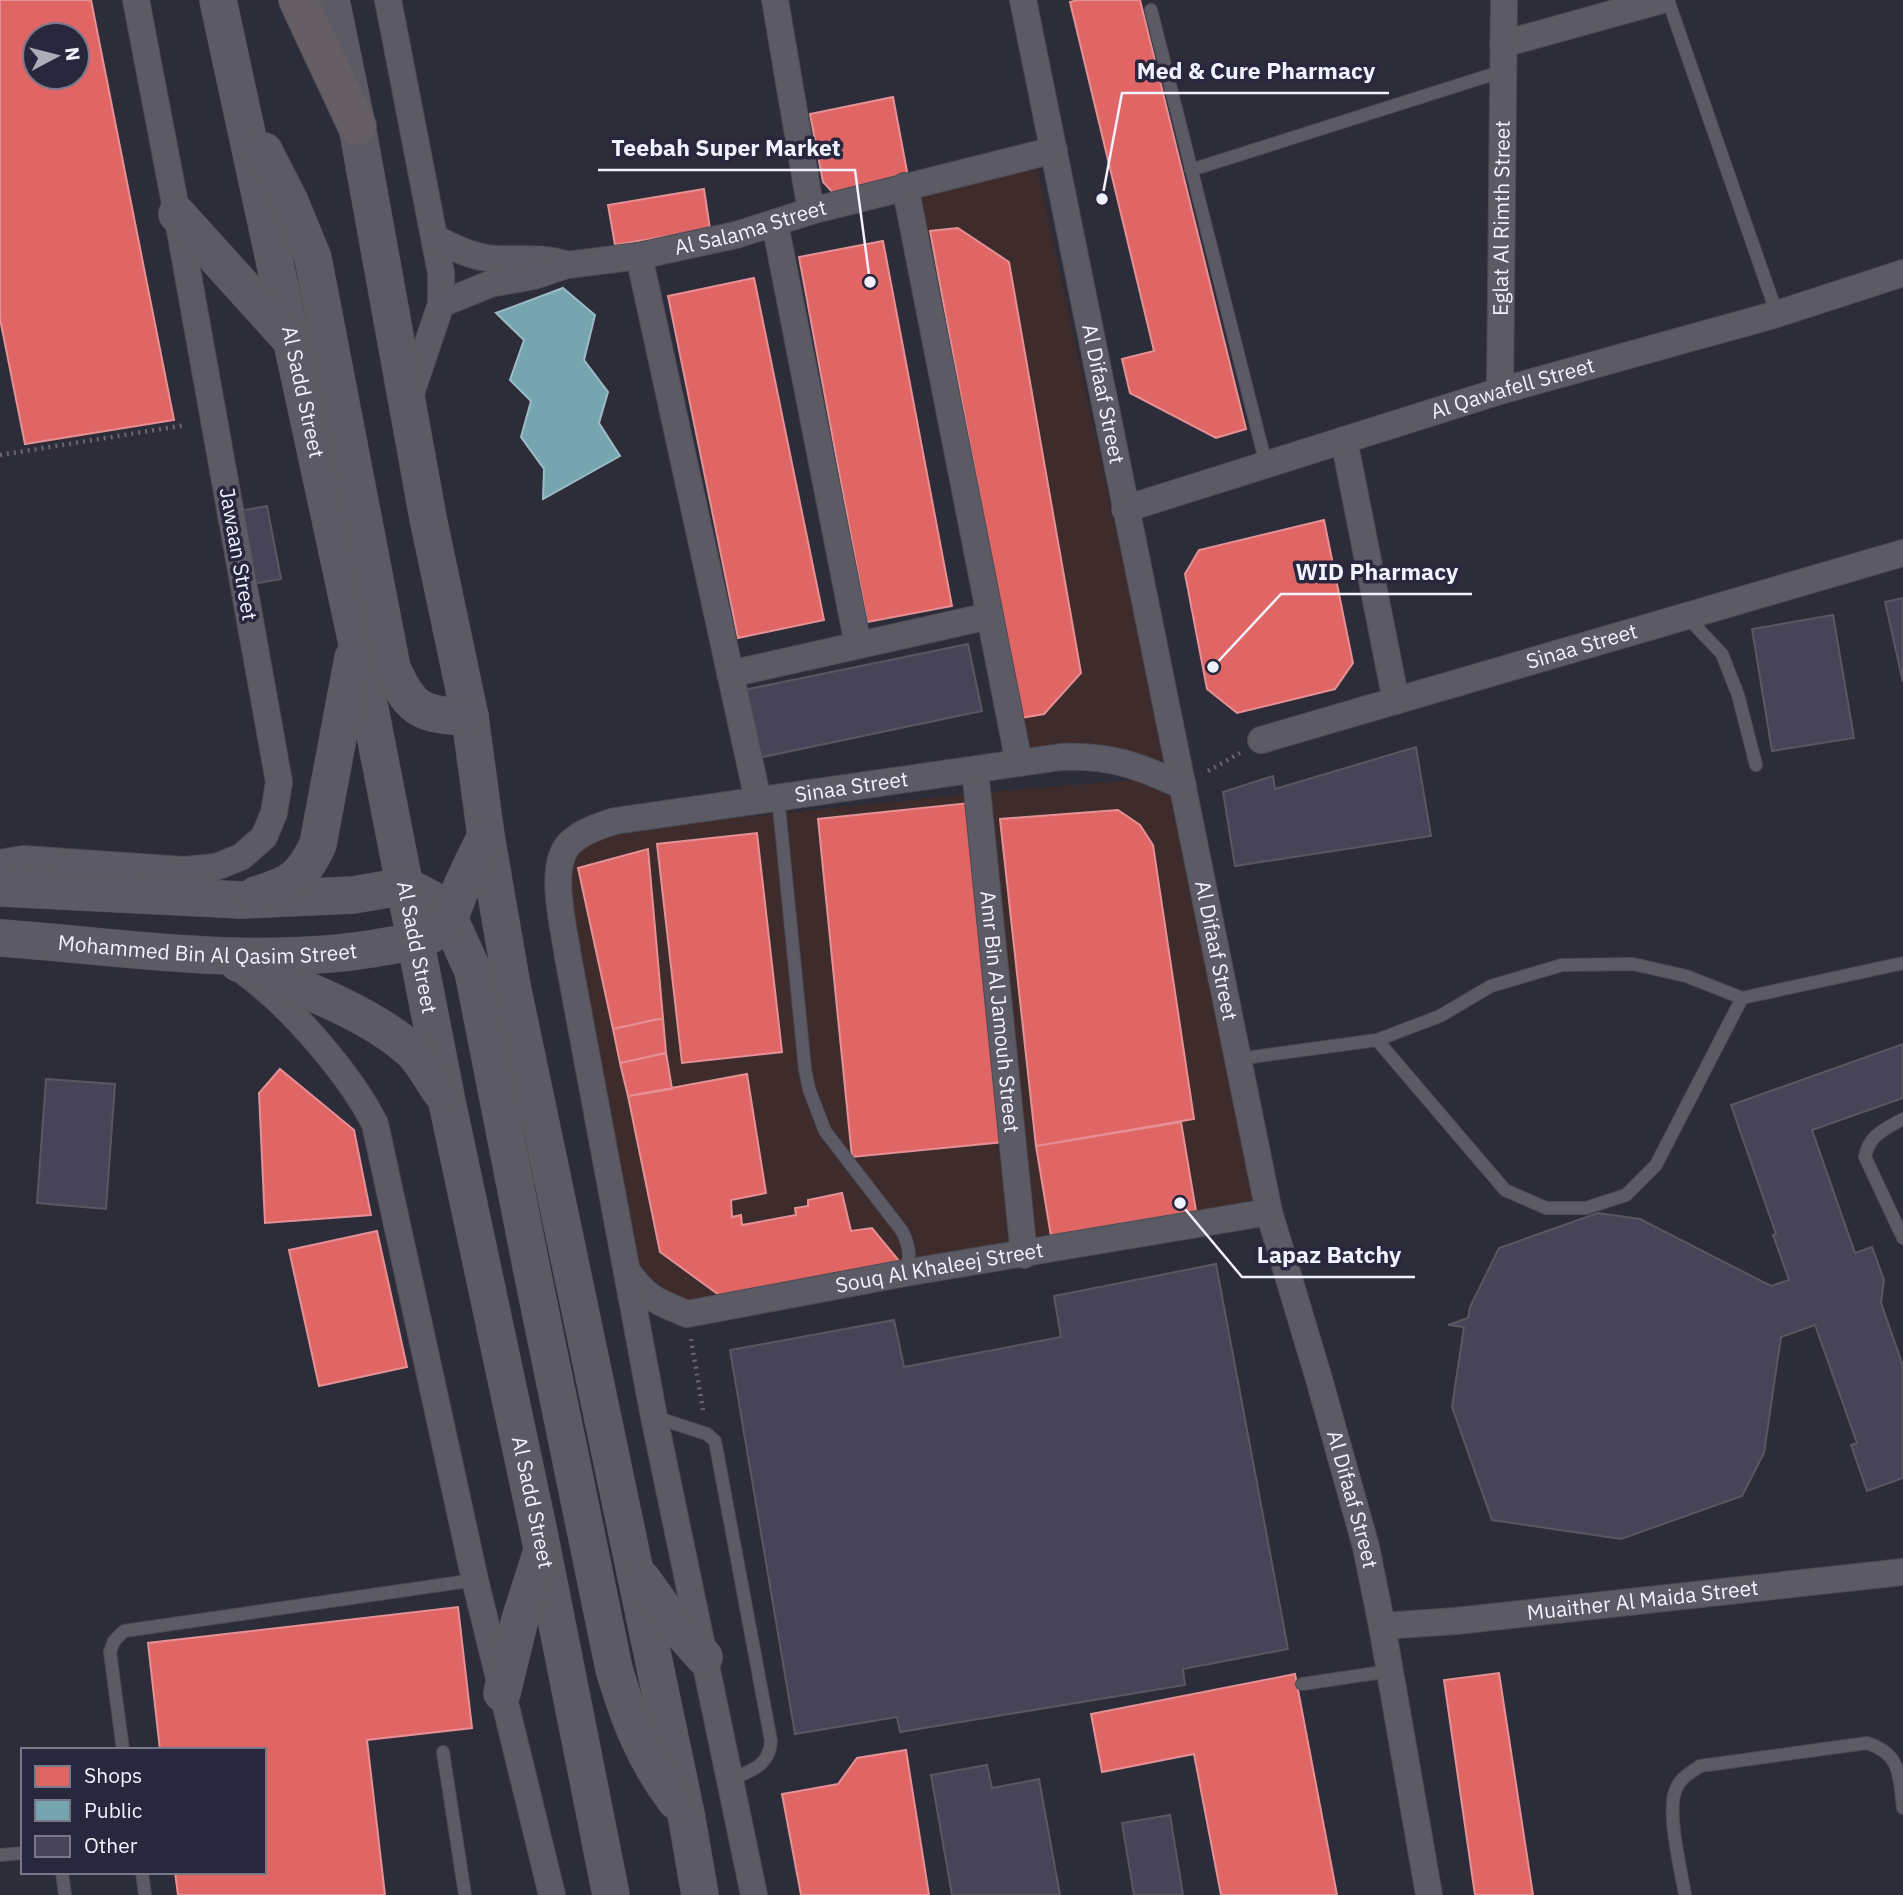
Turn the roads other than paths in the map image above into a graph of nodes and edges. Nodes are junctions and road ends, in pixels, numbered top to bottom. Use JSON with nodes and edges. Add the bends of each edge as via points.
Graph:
{"nodes":[{"id":1,"x":136,"y":0,"type":"edge"},
{"id":2,"x":218,"y":0,"type":"edge"},
{"id":3,"x":299,"y":0,"type":"edge"},
{"id":4,"x":331,"y":0,"type":"edge"},
{"id":5,"x":388,"y":0,"type":"edge"},
{"id":6,"x":775,"y":0,"type":"edge"},
{"id":7,"x":1024,"y":0,"type":"edge"},
{"id":8,"x":1504,"y":0,"type":"edge"},
{"id":9,"x":1662,"y":0,"type":"edge"},
{"id":10,"x":1668,"y":0,"type":"edge"},
{"id":11,"x":1150,"y":10,"type":"dead end"},
{"id":12,"x":1503,"y":44,"type":"junction"},
{"id":13,"x":1503,"y":71,"type":"junction"},
{"id":14,"x":242,"y":106,"type":"junction"},
{"id":15,"x":357,"y":126,"type":"junction"},
{"id":16,"x":1054,"y":150,"type":"junction"},
{"id":17,"x":1191,"y":170,"type":"junction"},
{"id":18,"x":905,"y":186,"type":"junction"},
{"id":19,"x":811,"y":211,"type":"junction"},
{"id":20,"x":177,"y":214,"type":"junction"},
{"id":21,"x":775,"y":224,"type":"junction"},
{"id":22,"x":435,"y":238,"type":"junction"},
{"id":23,"x":639,"y":256,"type":"junction"},
{"id":24,"x":567,"y":265,"type":"junction"},
{"id":25,"x":1903,"y":273,"type":"edge"},
{"id":26,"x":441,"y":304,"type":"junction"},
{"id":27,"x":1777,"y":314,"type":"junction"},
{"id":28,"x":292,"y":341,"type":"junction"},
{"id":29,"x":1500,"y":391,"type":"junction"},
{"id":30,"x":408,"y":404,"type":"junction"},
{"id":31,"x":1345,"y":440,"type":"junction"},
{"id":32,"x":1266,"y":464,"type":"junction"},
{"id":33,"x":1125,"y":509,"type":"junction"},
{"id":34,"x":1903,"y":552,"type":"edge"},
{"id":35,"x":989,"y":616,"type":"junction"},
{"id":36,"x":1687,"y":617,"type":"junction"},
{"id":37,"x":356,"y":643,"type":"junction"},
{"id":38,"x":858,"y":645,"type":"junction"},
{"id":39,"x":730,"y":674,"type":"junction"},
{"id":40,"x":1396,"y":701,"type":"junction"},
{"id":41,"x":470,"y":717,"type":"junction"},
{"id":42,"x":1261,"y":740,"type":"road end"},
{"id":43,"x":1019,"y":763,"type":"junction"},
{"id":44,"x":1756,"y":765,"type":"dead end"},
{"id":45,"x":975,"y":769,"type":"junction"},
{"id":46,"x":1183,"y":786,"type":"junction"},
{"id":47,"x":768,"y":799,"type":"junction"},
{"id":48,"x":486,"y":836,"type":"junction"},
{"id":49,"x":0,"y":863,"type":"edge"},
{"id":50,"x":406,"y":886,"type":"junction"},
{"id":51,"x":0,"y":888,"type":"edge"},
{"id":52,"x":241,"y":901,"type":"junction"},
{"id":53,"x":449,"y":918,"type":"junction"},
{"id":54,"x":415,"y":941,"type":"junction"},
{"id":55,"x":2,"y":942,"type":"edge"},
{"id":56,"x":221,"y":956,"type":"junction"},
{"id":57,"x":1903,"y":963,"type":"edge"},
{"id":58,"x":1742,"y":998,"type":"junction"},
{"id":59,"x":1377,"y":1040,"type":"junction"},
{"id":60,"x":1236,"y":1059,"type":"junction"},
{"id":61,"x":447,"y":1102,"type":"junction"},
{"id":62,"x":1903,"y":1119,"type":"edge"},
{"id":63,"x":1269,"y":1212,"type":"junction"},
{"id":64,"x":1903,"y":1238,"type":"edge"},
{"id":65,"x":1024,"y":1255,"type":"junction"},
{"id":66,"x":626,"y":1269,"type":"junction"},
{"id":67,"x":905,"y":1273,"type":"junction"},
{"id":68,"x":654,"y":1417,"type":"junction"},
{"id":69,"x":542,"y":1550,"type":"junction"},
{"id":70,"x":635,"y":1570,"type":"junction"},
{"id":71,"x":1903,"y":1572,"type":"edge"},
{"id":72,"x":475,"y":1580,"type":"junction"},
{"id":73,"x":1382,"y":1626,"type":"junction"},
{"id":74,"x":704,"y":1657,"type":"junction"},
{"id":75,"x":1390,"y":1671,"type":"junction"},
{"id":76,"x":1302,"y":1684,"type":"dead end"},
{"id":77,"x":502,"y":1693,"type":"junction"},
{"id":78,"x":123,"y":1748,"type":"edge"},
{"id":79,"x":443,"y":1752,"type":"dead end"},
{"id":80,"x":730,"y":1780,"type":"junction"},
{"id":81,"x":1903,"y":1808,"type":"edge"},
{"id":82,"x":686,"y":1814,"type":"junction"},
{"id":83,"x":21,"y":1853,"type":"edge"},
{"id":84,"x":0,"y":1856,"type":"edge"},
{"id":85,"x":62,"y":1874,"type":"edge"},
{"id":86,"x":142,"y":1874,"type":"edge"},
{"id":87,"x":548,"y":1891,"type":"edge"},
{"id":88,"x":65,"y":1895,"type":"edge"},
{"id":89,"x":145,"y":1895,"type":"edge"},
{"id":90,"x":465,"y":1895,"type":"edge"},
{"id":91,"x":611,"y":1895,"type":"edge"},
{"id":92,"x":700,"y":1895,"type":"edge"},
{"id":93,"x":754,"y":1895,"type":"edge"},
{"id":94,"x":1429,"y":1895,"type":"edge"},
{"id":95,"x":1685,"y":1895,"type":"edge"}],
"edges":[{"from":1,"to":20,"type":"street","name":"Jawaan Street"},
{"from":2,"to":14,"type":"main road","name":"Al Sadd Street"},
{"from":3,"to":15,"type":"main road"},
{"from":4,"to":15,"type":"main road"},
{"from":5,"to":22,"type":"street"},
{"from":6,"to":19,"type":"street"},
{"from":7,"to":16,"type":"street","name":"Al Difaaf Street"},
{"from":8,"to":12,"type":"street","name":"Eglat Al Rimth Street"},
{"from":9,"to":12,"type":"street"},
{"from":10,"to":27,"type":"lane"},
{"from":11,"to":17,"type":"lane"},
{"from":12,"to":13,"type":"street","name":"Eglat Al Rimth Street"},
{"from":13,"to":17,"type":"lane"},
{"from":13,"to":29,"type":"street","name":"Eglat Al Rimth Street"},
{"from":14,"to":28,"type":"main road","name":"Al Sadd Street"},
{"from":14,"to":41,"type":"main road","via":[[313,258],[392,668],[402,692],[419,709],[438,716]]},
{"from":15,"to":30,"type":"main road"},
{"from":16,"to":18,"type":"street","name":"Al Salama Street"},
{"from":16,"to":33,"type":"street","name":"Al Difaaf Street"},
{"from":17,"to":32,"type":"lane"},
{"from":18,"to":19,"type":"street","name":"Al Salama Street"},
{"from":18,"to":35,"type":"street"},
{"from":19,"to":21,"type":"street","name":"Al Salama Street"},
{"from":20,"to":28,"type":"main road"},
{"from":20,"to":49,"type":"street","name":"Jawaan Street","via":[[279,782],[274,813],[264,837],[241,857],[216,867],[184,870],[23,859]]},
{"from":21,"to":23,"type":"street","name":"Al Salama Street"},
{"from":21,"to":38,"type":"street"},
{"from":22,"to":24,"type":"street","name":"Al Salama Street","via":[[486,258],[531,258]]},
{"from":22,"to":26,"type":"street"},
{"from":23,"to":24,"type":"street","name":"Al Salama Street"},
{"from":23,"to":39,"type":"street"},
{"from":24,"to":26,"type":"street","name":"Al Salama Street","via":[[490,284]]},
{"from":25,"to":27,"type":"street","name":"Al Qawafell Street"},
{"from":26,"to":30,"type":"street"},
{"from":27,"to":29,"type":"street","name":"Al Qawafell Street"},
{"from":28,"to":37,"type":"main road","name":"Al Sadd Street"},
{"from":29,"to":31,"type":"street","name":"Al Qawafell Street"},
{"from":30,"to":41,"type":"main road"},
{"from":31,"to":32,"type":"street","name":"Al Qawafell Street"},
{"from":31,"to":40,"type":"street"},
{"from":32,"to":33,"type":"street","name":"Al Qawafell Street"},
{"from":33,"to":46,"type":"street","name":"Al Difaaf Street"},
{"from":34,"to":36,"type":"street","name":"Sinaa Street"},
{"from":35,"to":38,"type":"street"},
{"from":35,"to":43,"type":"street"},
{"from":36,"to":40,"type":"street","name":"Sinaa Street"},
{"from":36,"to":44,"type":"lane","via":[[1722,654]]},
{"from":37,"to":50,"type":"main road","name":"Al Sadd Street"},
{"from":37,"to":52,"type":"main road","via":[[318,844],[308,867],[285,886]]},
{"from":38,"to":39,"type":"street"},
{"from":39,"to":47,"type":"street"},
{"from":40,"to":42,"type":"street","name":"Sinaa Street"},
{"from":41,"to":48,"type":"main road"},
{"from":43,"to":45,"type":"street","name":"Sinaa Street"},
{"from":43,"to":46,"type":"street","name":"Sinaa Street","via":[[1085,756],[1118,760]]},
{"from":45,"to":47,"type":"street","name":"Sinaa Street"},
{"from":45,"to":65,"type":"street","name":"Amr Bin Al Jamouh Street"},
{"from":46,"to":60,"type":"street","name":"Al Difaaf Street"},
{"from":47,"to":66,"type":"street","name":"Sinaa Street","via":[[615,821],[589,830],[568,845],[559,869],[568,957]]},
{"from":47,"to":67,"type":"lane","via":[[810,1089],[825,1131],[902,1231],[909,1245]]},
{"from":48,"to":53,"type":"main road"},
{"from":48,"to":70,"type":"main road","via":[[514,999]]},
{"from":50,"to":52,"type":"main road","via":[[353,895]]},
{"from":50,"to":53,"type":"main road","via":[[431,899]]},
{"from":50,"to":54,"type":"main road","name":"Al Sadd Street"},
{"from":51,"to":52,"type":"main road"},
{"from":53,"to":54,"type":"main road"},
{"from":53,"to":82,"type":"main road","via":[[473,971],[614,1669],[630,1721],[656,1774]]},
{"from":54,"to":56,"type":"main road","name":"Mohammed Bin Al Qasim Street","via":[[361,951]]},
{"from":54,"to":61,"type":"main road","name":"Al Sadd Street"},
{"from":55,"to":56,"type":"main road","name":"Mohammed Bin Al Qasim Street"},
{"from":56,"to":61,"type":"main road","via":[[319,996],[385,1032],[414,1053]]},
{"from":56,"to":72,"type":"street","via":[[293,1016],[363,1100],[375,1125]]},
{"from":57,"to":58,"type":"lane"},
{"from":58,"to":59,"type":"lane","via":[[1686,976],[1633,964],[1562,965],[1491,986],[1440,1016]]},
{"from":58,"to":59,"type":"lane","via":[[1656,1165],[1626,1195],[1586,1208],[1546,1208],[1505,1190]]},
{"from":59,"to":60,"type":"lane"},
{"from":60,"to":63,"type":"street","name":"Al Difaaf Street"},
{"from":61,"to":69,"type":"main road","name":"Al Sadd Street"},
{"from":62,"to":64,"type":"lane","via":[[1880,1132],[1867,1145],[1865,1157]]},
{"from":63,"to":65,"type":"street","name":"Souq Al Khaleej Street"},
{"from":63,"to":73,"type":"street","name":"Al Difaaf Street","via":[[1366,1548]]},
{"from":65,"to":67,"type":"street","name":"Souq Al Khaleej Street"},
{"from":66,"to":67,"type":"street","name":"Souq Al Khaleej Street","via":[[641,1290],[687,1314]]},
{"from":66,"to":68,"type":"street"},
{"from":68,"to":74,"type":"street"},
{"from":68,"to":80,"type":"lane","via":[[707,1434],[715,1441],[771,1741],[764,1763]]},
{"from":69,"to":77,"type":"main road"},
{"from":69,"to":91,"type":"main road","name":"Al Sadd Street"},
{"from":70,"to":74,"type":"main road"},
{"from":70,"to":82,"type":"main road"},
{"from":71,"to":73,"type":"street","name":"Muaither Al Maida Street"},
{"from":72,"to":77,"type":"street"},
{"from":72,"to":78,"type":"lane","via":[[124,1631],[110,1652]]},
{"from":73,"to":75,"type":"street","name":"Al Difaaf Street"},
{"from":74,"to":80,"type":"street"},
{"from":75,"to":76,"type":"lane"},
{"from":75,"to":94,"type":"street","name":"Al Difaaf Street"},
{"from":77,"to":87,"type":"street"},
{"from":79,"to":90,"type":"lane"},
{"from":80,"to":93,"type":"street"},
{"from":81,"to":95,"type":"lane","via":[[1892,1756],[1867,1743],[1700,1766],[1676,1787],[1672,1802]]},
{"from":82,"to":92,"type":"main road"},
{"from":83,"to":84,"type":"lane"},
{"from":85,"to":88,"type":"lane"},
{"from":86,"to":89,"type":"lane"}]}
